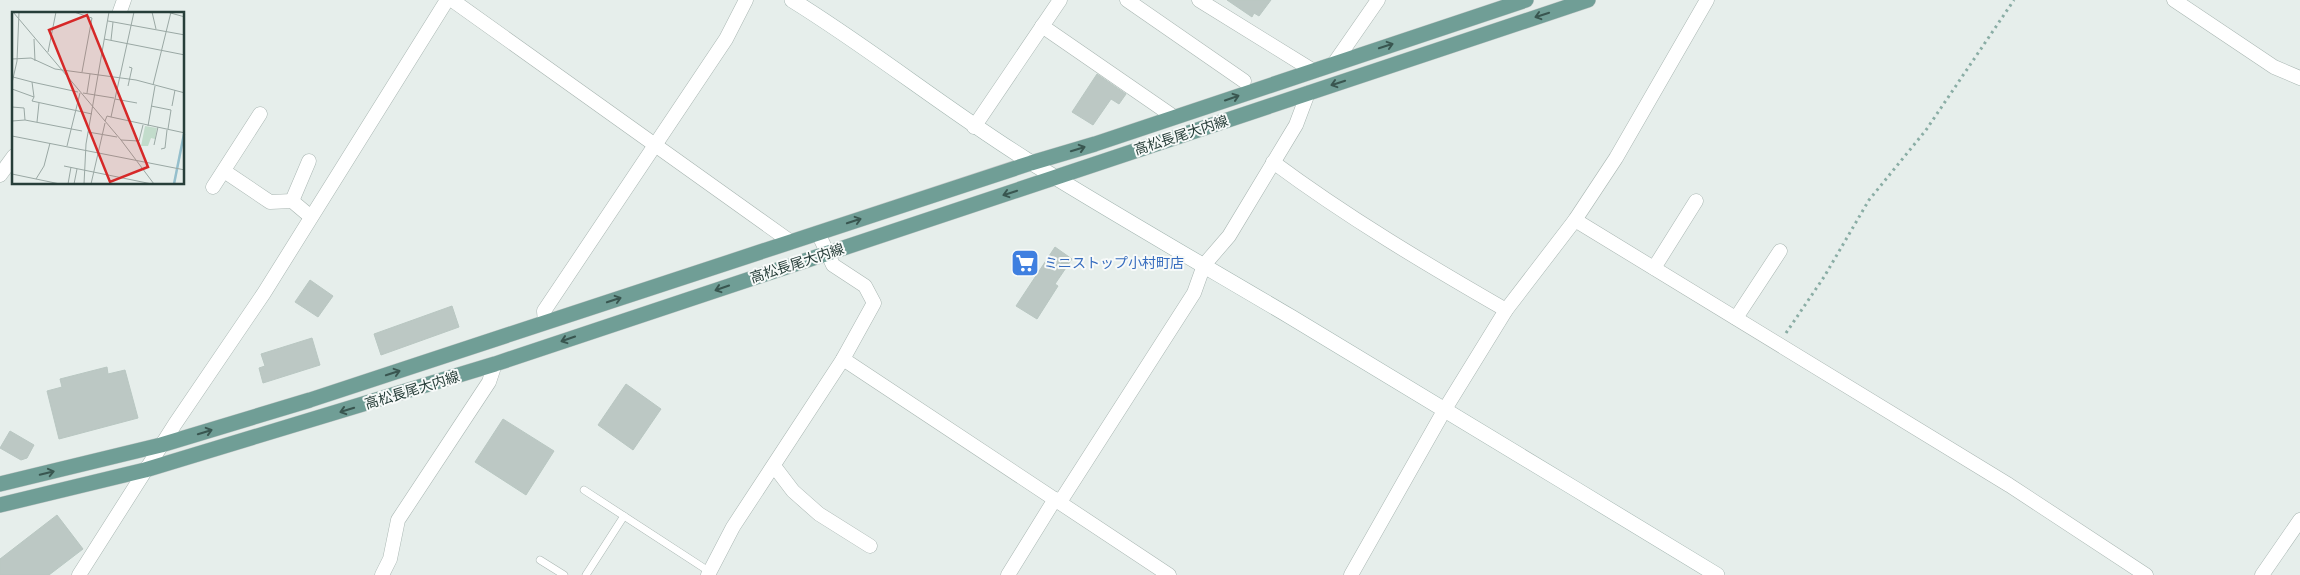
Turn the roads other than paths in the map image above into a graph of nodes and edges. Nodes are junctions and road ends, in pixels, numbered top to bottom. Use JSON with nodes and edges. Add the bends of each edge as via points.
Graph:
{"nodes":[{"id":1,"x":124,"y":0,"type":"edge"},
{"id":2,"x":447,"y":0,"type":"edge"},
{"id":3,"x":452,"y":0,"type":"edge"},
{"id":4,"x":746,"y":0,"type":"edge"},
{"id":5,"x":792,"y":0,"type":"edge"},
{"id":6,"x":1060,"y":0,"type":"edge"},
{"id":7,"x":1127,"y":0,"type":"edge"},
{"id":8,"x":1199,"y":0,"type":"edge"},
{"id":9,"x":1378,"y":0,"type":"edge"},
{"id":10,"x":1526,"y":0,"type":"edge"},
{"id":11,"x":1588,"y":0,"type":"edge"},
{"id":12,"x":1707,"y":0,"type":"edge"},
{"id":13,"x":2174,"y":0,"type":"edge"},
{"id":14,"x":120,"y":12,"type":"edge"},
{"id":15,"x":1042,"y":26,"type":"junction"},
{"id":16,"x":1335,"y":62,"type":"junction"},
{"id":17,"x":1312,"y":70,"type":"junction"},
{"id":18,"x":2300,"y":78,"type":"edge"},
{"id":19,"x":1244,"y":81,"type":"dead end"},
{"id":20,"x":1308,"y":93,"type":"junction"},
{"id":21,"x":260,"y":114,"type":"dead end"},
{"id":22,"x":1174,"y":117,"type":"junction"},
{"id":23,"x":974,"y":126,"type":"junction"},
{"id":24,"x":654,"y":145,"type":"junction"},
{"id":25,"x":12,"y":159,"type":"edge"},
{"id":26,"x":309,"y":161,"type":"dead end"},
{"id":27,"x":1273,"y":162,"type":"junction"},
{"id":28,"x":1031,"y":163,"type":"junction"},
{"id":29,"x":224,"y":171,"type":"junction"},
{"id":30,"x":0,"y":175,"type":"edge"},
{"id":31,"x":1056,"y":178,"type":"junction"},
{"id":32,"x":213,"y":187,"type":"dead end"},
{"id":33,"x":292,"y":201,"type":"junction"},
{"id":34,"x":1696,"y":201,"type":"dead end"},
{"id":35,"x":311,"y":217,"type":"junction"},
{"id":36,"x":1575,"y":220,"type":"junction"},
{"id":37,"x":818,"y":233,"type":"junction"},
{"id":38,"x":791,"y":242,"type":"junction"},
{"id":39,"x":1780,"y":251,"type":"dead end"},
{"id":40,"x":827,"y":253,"type":"junction"},
{"id":41,"x":1204,"y":265,"type":"junction"},
{"id":42,"x":1654,"y":268,"type":"junction"},
{"id":43,"x":1506,"y":310,"type":"junction"},
{"id":44,"x":1736,"y":318,"type":"junction"},
{"id":45,"x":546,"y":322,"type":"junction"},
{"id":46,"x":843,"y":359,"type":"junction"},
{"id":47,"x":495,"y":364,"type":"junction"},
{"id":48,"x":1445,"y":409,"type":"junction"},
{"id":49,"x":161,"y":445,"type":"junction"},
{"id":50,"x":774,"y":466,"type":"junction"},
{"id":51,"x":145,"y":470,"type":"junction"},
{"id":52,"x":0,"y":484,"type":"edge"},
{"id":53,"x":584,"y":490,"type":"dead end"},
{"id":54,"x":1058,"y":501,"type":"junction"},
{"id":55,"x":0,"y":505,"type":"edge"},
{"id":56,"x":624,"y":516,"type":"junction"},
{"id":57,"x":2300,"y":520,"type":"edge"},
{"id":58,"x":870,"y":546,"type":"dead end"},
{"id":59,"x":540,"y":560,"type":"dead end"},
{"id":60,"x":709,"y":573,"type":"edge"},
{"id":61,"x":79,"y":575,"type":"edge"},
{"id":62,"x":382,"y":575,"type":"edge"},
{"id":63,"x":564,"y":575,"type":"edge"},
{"id":64,"x":586,"y":575,"type":"edge"},
{"id":65,"x":1008,"y":575,"type":"edge"},
{"id":66,"x":1169,"y":575,"type":"edge"},
{"id":67,"x":1351,"y":575,"type":"edge"},
{"id":68,"x":1717,"y":575,"type":"edge"},
{"id":69,"x":2146,"y":575,"type":"edge"},
{"id":70,"x":2262,"y":575,"type":"edge"}],
"edges":[{"from":1,"to":14,"type":"street"},
{"from":2,"to":35,"type":"street"},
{"from":3,"to":24,"type":"street"},
{"from":4,"to":24,"type":"street","via":[[726,39]]},
{"from":5,"to":23,"type":"street"},
{"from":6,"to":15,"type":"street"},
{"from":7,"to":19,"type":"street"},
{"from":8,"to":17,"type":"street"},
{"from":9,"to":16,"type":"street"},
{"from":16,"to":10,"type":"main road","name":"高松長尾大内線","one_way":true},
{"from":11,"to":20,"type":"main road","name":"高松長尾大内線","one_way":true},
{"from":12,"to":36,"type":"street","via":[[1616,158]]},
{"from":13,"to":18,"type":"street","via":[[2274,67]]},
{"from":15,"to":22,"type":"street"},
{"from":15,"to":23,"type":"street"},
{"from":16,"to":17,"type":"main road","name":"高松長尾大内線"},
{"from":22,"to":17,"type":"main road","name":"高松長尾大内線","one_way":true},
{"from":20,"to":27,"type":"street","via":[[1296,125]]},
{"from":20,"to":31,"type":"main road","name":"高松長尾大内線"},
{"from":21,"to":29,"type":"street"},
{"from":28,"to":22,"type":"main road","name":"高松長尾大内線","one_way":true},
{"from":23,"to":28,"type":"street"},
{"from":24,"to":38,"type":"street"},
{"from":24,"to":45,"type":"street","via":[[544,311]]},
{"from":25,"to":30,"type":"street"},
{"from":26,"to":33,"type":"street"},
{"from":27,"to":41,"type":"street","via":[[1229,236]]},
{"from":27,"to":43,"type":"street","via":[[1316,194],[1417,259]]},
{"from":28,"to":31,"type":"street"},
{"from":37,"to":28,"type":"main road","name":"高松長尾大内線","one_way":true},
{"from":29,"to":32,"type":"street"},
{"from":29,"to":33,"type":"street","via":[[270,202]]},
{"from":31,"to":40,"type":"main road","name":"高松長尾大内線","one_way":true},
{"from":31,"to":41,"type":"street"},
{"from":33,"to":35,"type":"street"},
{"from":34,"to":42,"type":"street"},
{"from":35,"to":49,"type":"street","via":[[264,293]]},
{"from":36,"to":42,"type":"street"},
{"from":36,"to":43,"type":"street"},
{"from":37,"to":38,"type":"main road","name":"高松長尾大内線"},
{"from":37,"to":40,"type":"street"},
{"from":45,"to":38,"type":"main road","name":"高松長尾大内線","one_way":true},
{"from":39,"to":44,"type":"street"},
{"from":40,"to":46,"type":"street","via":[[833,265],[865,286],[874,303]]},
{"from":40,"to":47,"type":"main road","name":"高松長尾大内線","one_way":true},
{"from":41,"to":48,"type":"street"},
{"from":41,"to":54,"type":"street","via":[[1194,293]]},
{"from":42,"to":44,"type":"street"},
{"from":43,"to":48,"type":"street"},
{"from":44,"to":69,"type":"street","via":[[2008,485]]},
{"from":49,"to":45,"type":"main road","name":"高松長尾大内線","one_way":true},
{"from":46,"to":50,"type":"street"},
{"from":46,"to":54,"type":"street"},
{"from":47,"to":51,"type":"main road","name":"高松長尾大内線","one_way":true},
{"from":47,"to":62,"type":"street","via":[[489,382],[398,520],[390,558]]},
{"from":48,"to":67,"type":"street"},
{"from":48,"to":68,"type":"street"},
{"from":49,"to":51,"type":"street"},
{"from":52,"to":49,"type":"main road","name":"高松長尾大内線","one_way":true},
{"from":50,"to":58,"type":"street","via":[[793,491],[818,514]]},
{"from":50,"to":60,"type":"street","via":[[733,527]]},
{"from":51,"to":55,"type":"main road","name":"高松長尾大内線"},
{"from":51,"to":61,"type":"street"},
{"from":53,"to":56,"type":"lane"},
{"from":54,"to":65,"type":"street"},
{"from":54,"to":66,"type":"street"},
{"from":56,"to":60,"type":"lane"},
{"from":56,"to":64,"type":"lane"},
{"from":57,"to":70,"type":"street"},
{"from":59,"to":63,"type":"lane"}]}
